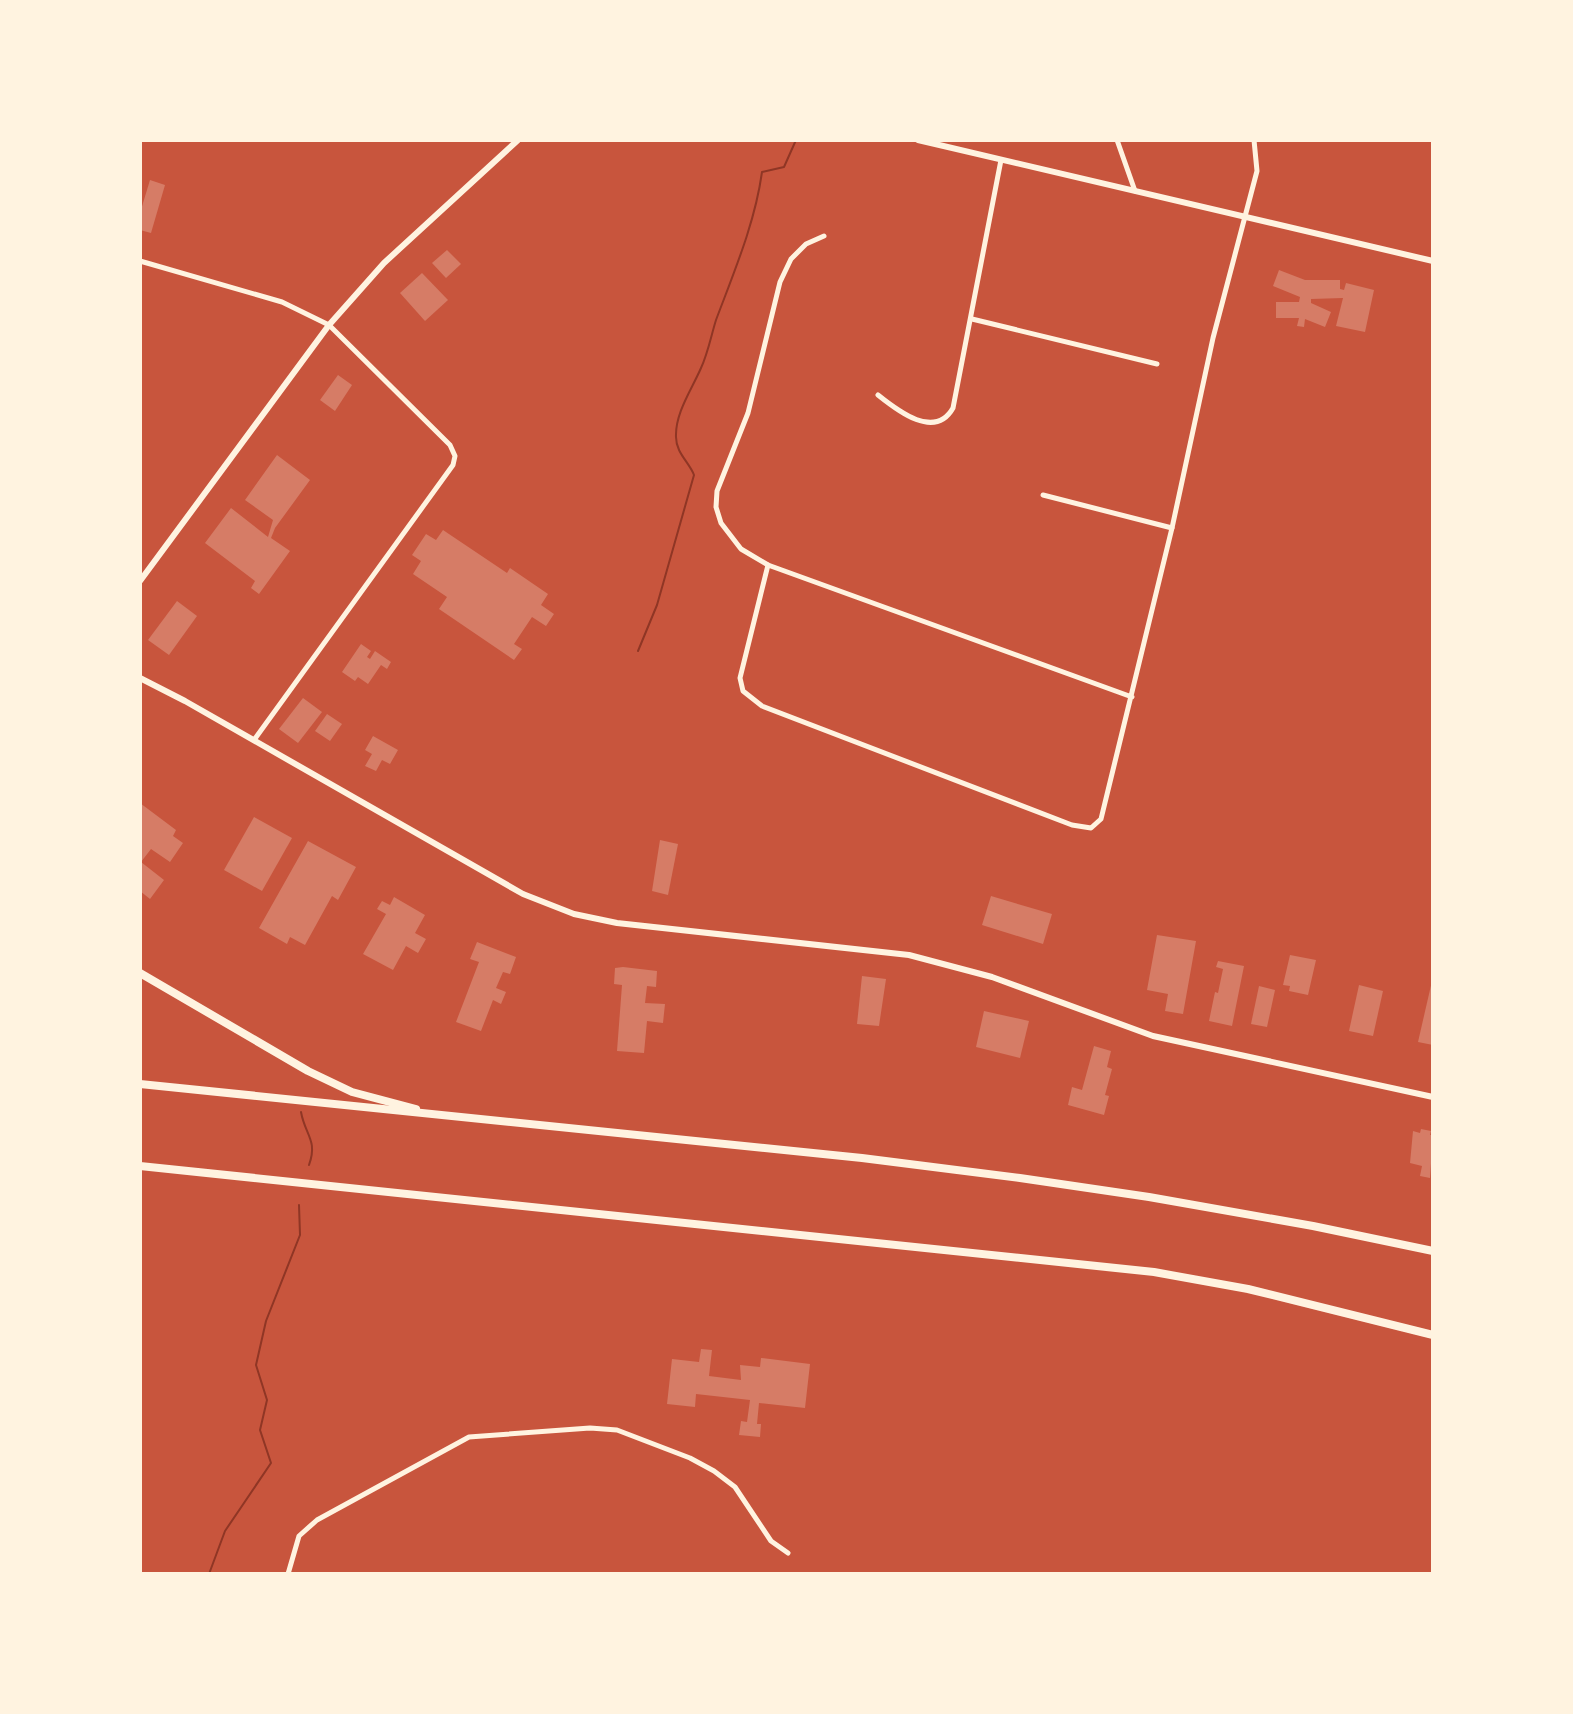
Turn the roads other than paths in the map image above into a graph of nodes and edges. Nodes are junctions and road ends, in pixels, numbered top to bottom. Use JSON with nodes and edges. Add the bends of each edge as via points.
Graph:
{"nodes":[{"id":1,"x":518,"y":140,"type":"edge"},
{"id":2,"x":918,"y":140,"type":"edge"},
{"id":3,"x":1117,"y":140,"type":"edge"},
{"id":4,"x":1254,"y":140,"type":"edge"},
{"id":5,"x":1001,"y":160,"type":"junction"},
{"id":6,"x":1135,"y":192,"type":"junction"},
{"id":7,"x":1243,"y":218,"type":"junction"},
{"id":8,"x":824,"y":236,"type":"dead end"},
{"id":9,"x":140,"y":261,"type":"edge"},
{"id":10,"x":1433,"y":261,"type":"edge"},
{"id":11,"x":972,"y":319,"type":"junction"},
{"id":12,"x":329,"y":325,"type":"junction"},
{"id":13,"x":1157,"y":364,"type":"dead end"},
{"id":14,"x":878,"y":395,"type":"dead end"},
{"id":15,"x":1043,"y":495,"type":"dead end"},
{"id":16,"x":1172,"y":528,"type":"junction"},
{"id":17,"x":768,"y":565,"type":"junction"},
{"id":18,"x":140,"y":581,"type":"edge"},
{"id":19,"x":141,"y":678,"type":"edge"},
{"id":20,"x":1132,"y":697,"type":"junction"},
{"id":21,"x":254,"y":740,"type":"junction"},
{"id":22,"x":140,"y":973,"type":"edge"},
{"id":23,"x":140,"y":1084,"type":"edge"},
{"id":24,"x":1433,"y":1097,"type":"edge"},
{"id":25,"x":440,"y":1115,"type":"junction"},
{"id":26,"x":140,"y":1166,"type":"edge"},
{"id":27,"x":1433,"y":1251,"type":"edge"},
{"id":28,"x":1433,"y":1335,"type":"edge"},
{"id":29,"x":788,"y":1553,"type":"dead end"},
{"id":30,"x":288,"y":1574,"type":"edge"}],
"edges":[{"from":1,"to":12,"type":"main road","via":[[384,263]]},
{"from":2,"to":5,"type":"main road"},
{"from":3,"to":6,"type":"street"},
{"from":4,"to":7,"type":"street","via":[[1257,171]]},
{"from":5,"to":6,"type":"main road"},
{"from":5,"to":11,"type":"street"},
{"from":6,"to":7,"type":"main road"},
{"from":7,"to":10,"type":"main road"},
{"from":7,"to":16,"type":"street"},
{"from":8,"to":17,"type":"street","via":[[791,259],[780,282],[748,413],[717,491],[721,523],[741,549]]},
{"from":9,"to":12,"type":"street","via":[[282,302]]},
{"from":11,"to":13,"type":"street"},
{"from":11,"to":14,"type":"street","via":[[948,418],[918,421]]},
{"from":12,"to":18,"type":"main road"},
{"from":12,"to":21,"type":"street","via":[[450,445],[455,456]]},
{"from":15,"to":16,"type":"street"},
{"from":16,"to":20,"type":"street"},
{"from":17,"to":20,"type":"street"},
{"from":17,"to":20,"type":"street","via":[[740,678],[752,700],[1072,825],[1091,828],[1101,819]]},
{"from":19,"to":21,"type":"main road"},
{"from":21,"to":24,"type":"main road","via":[[523,894],[574,914],[909,955],[992,977],[1153,1036]]},
{"from":22,"to":25,"type":"highway","via":[[352,1092]]},
{"from":23,"to":25,"type":"highway"},
{"from":25,"to":27,"type":"highway","via":[[1020,1178],[1164,1199]]},
{"from":26,"to":28,"type":"highway","via":[[1154,1272],[1248,1289]]},
{"from":29,"to":30,"type":"street","via":[[771,1541],[735,1487],[714,1471],[617,1430],[590,1428],[469,1437],[317,1520],[299,1536]]}]}
